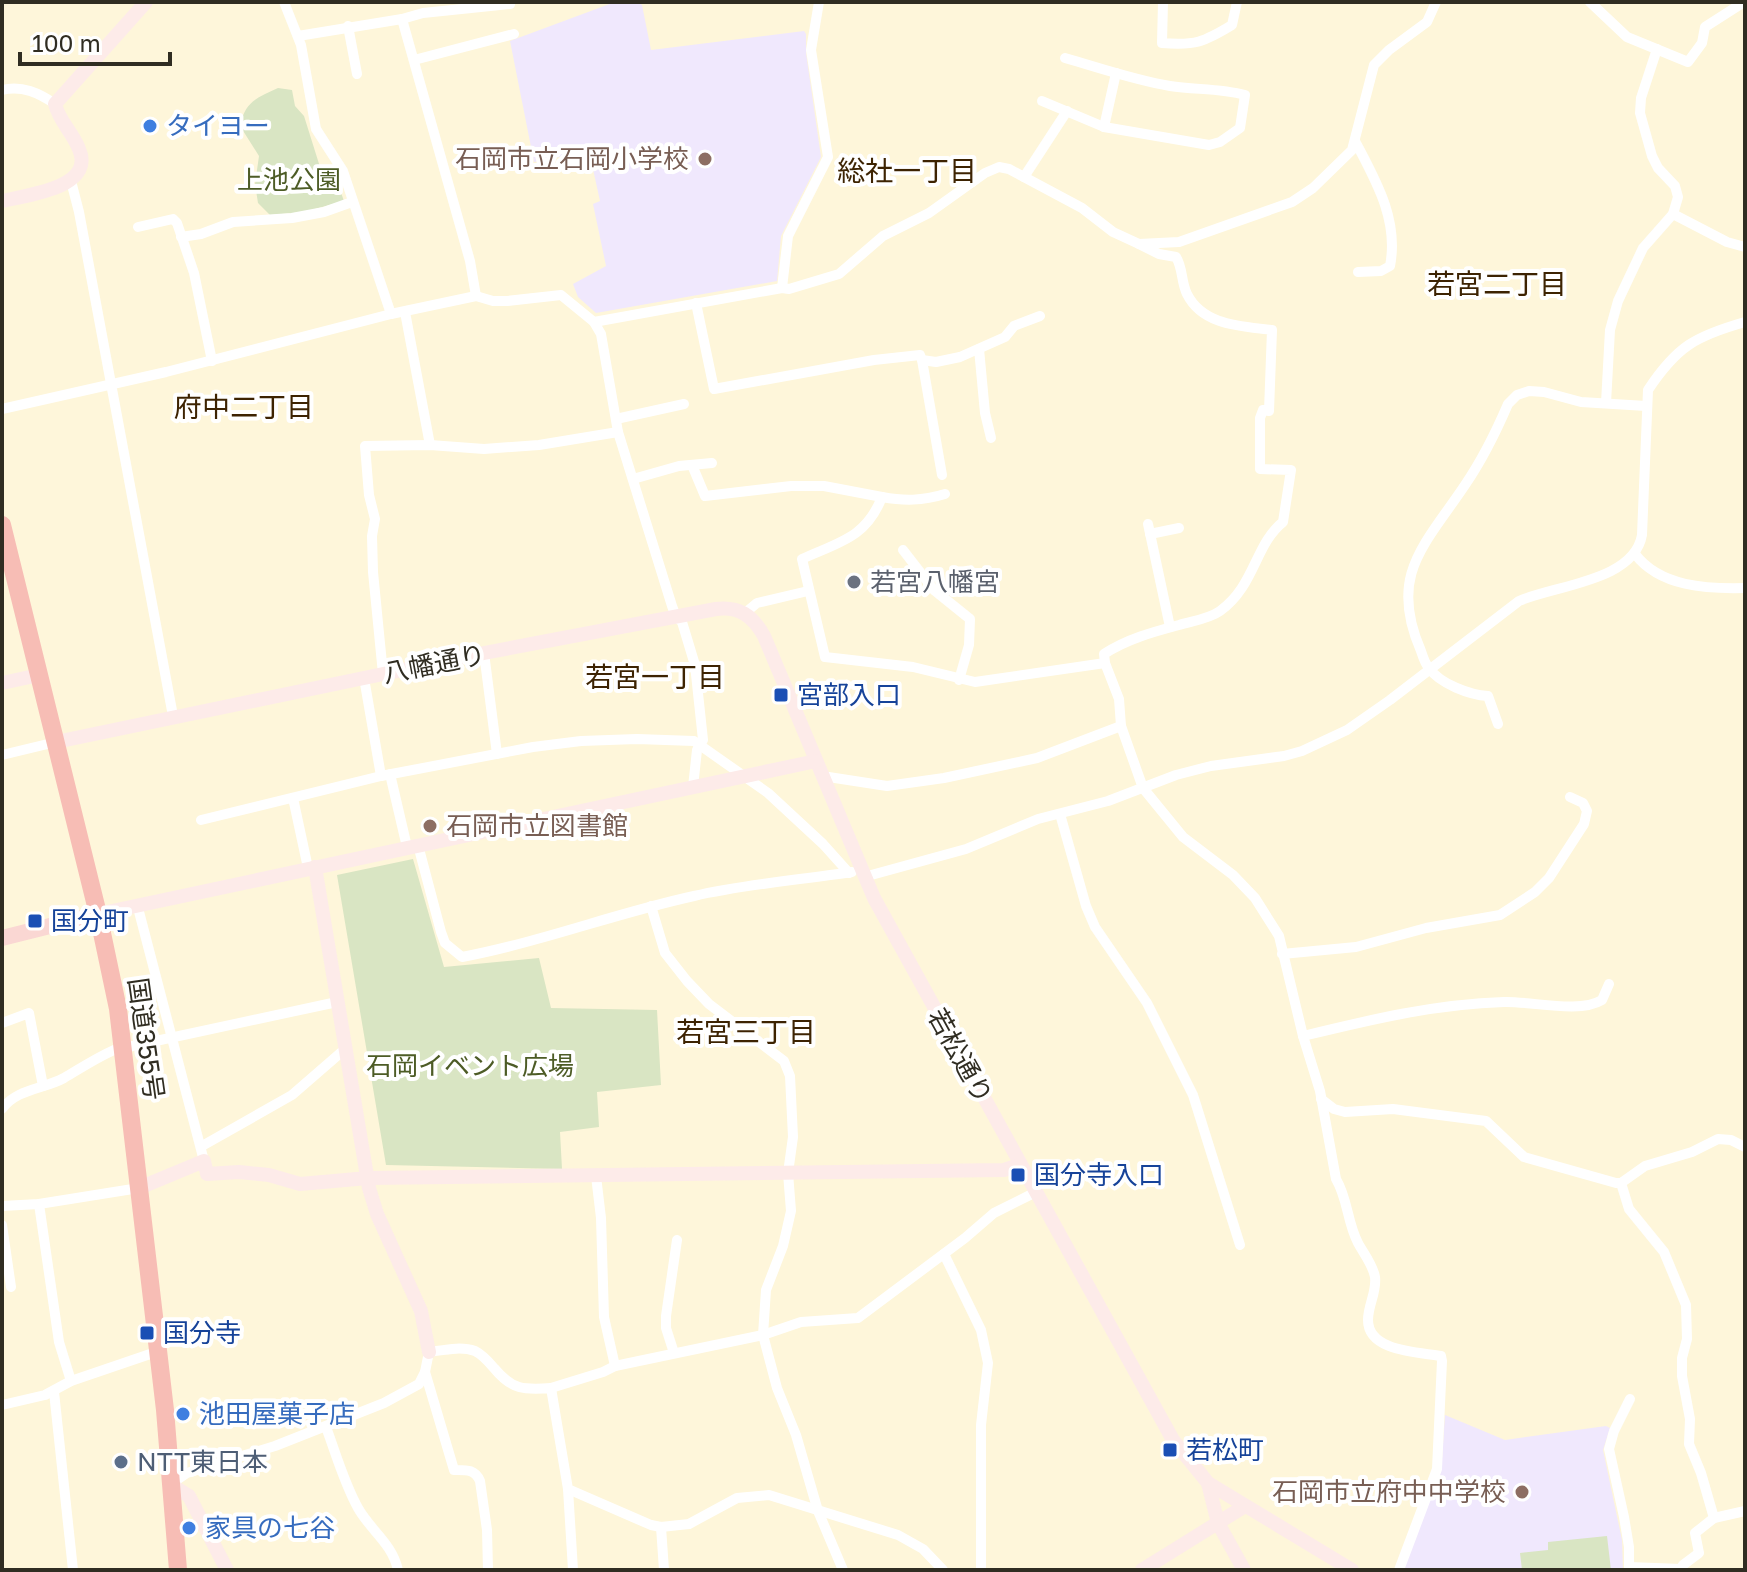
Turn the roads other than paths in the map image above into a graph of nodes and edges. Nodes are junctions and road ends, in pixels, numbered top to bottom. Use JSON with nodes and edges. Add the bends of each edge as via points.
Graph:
{"nodes":[{"id":1,"x":146,"y":2,"type":"edge"},
{"id":2,"x":284,"y":2,"type":"edge"},
{"id":3,"x":510,"y":2,"type":"edge"},
{"id":4,"x":819,"y":2,"type":"edge"},
{"id":5,"x":1163,"y":2,"type":"edge"},
{"id":6,"x":1237,"y":2,"type":"edge"},
{"id":7,"x":1436,"y":2,"type":"edge"},
{"id":8,"x":1744,"y":2,"type":"edge"},
{"id":9,"x":1594,"y":3,"type":"edge"},
{"id":10,"x":402,"y":19,"type":"junction"},
{"id":11,"x":348,"y":26,"type":"junction"},
{"id":12,"x":514,"y":34,"type":"dead end"},
{"id":13,"x":298,"y":36,"type":"junction"},
{"id":14,"x":1657,"y":49,"type":"junction"},
{"id":15,"x":1065,"y":58,"type":"dead end"},
{"id":16,"x":414,"y":60,"type":"junction"},
{"id":17,"x":1116,"y":73,"type":"junction"},
{"id":18,"x":357,"y":74,"type":"dead end"},
{"id":19,"x":2,"y":90,"type":"edge"},
{"id":20,"x":1042,"y":101,"type":"dead end"},
{"id":21,"x":55,"y":104,"type":"junction"},
{"id":22,"x":1067,"y":111,"type":"junction"},
{"id":23,"x":1104,"y":127,"type":"junction"},
{"id":24,"x":1355,"y":141,"type":"junction"},
{"id":25,"x":1024,"y":177,"type":"junction"},
{"id":26,"x":71,"y":181,"type":"junction"},
{"id":27,"x":2,"y":201,"type":"edge"},
{"id":28,"x":352,"y":202,"type":"junction"},
{"id":29,"x":1673,"y":214,"type":"junction"},
{"id":30,"x":138,"y":227,"type":"dead end"},
{"id":31,"x":181,"y":237,"type":"junction"},
{"id":32,"x":1139,"y":244,"type":"junction"},
{"id":33,"x":1745,"y":247,"type":"edge"},
{"id":34,"x":1358,"y":272,"type":"dead end"},
{"id":35,"x":782,"y":288,"type":"junction"},
{"id":36,"x":476,"y":296,"type":"junction"},
{"id":37,"x":696,"y":303,"type":"junction"},
{"id":38,"x":405,"y":312,"type":"junction"},
{"id":39,"x":391,"y":314,"type":"junction"},
{"id":40,"x":1040,"y":316,"type":"dead end"},
{"id":41,"x":594,"y":322,"type":"junction"},
{"id":42,"x":1745,"y":322,"type":"edge"},
{"id":43,"x":979,"y":349,"type":"junction"},
{"id":44,"x":922,"y":360,"type":"junction"},
{"id":45,"x":212,"y":361,"type":"junction"},
{"id":46,"x":109,"y":384,"type":"junction"},
{"id":47,"x":1606,"y":403,"type":"junction"},
{"id":48,"x":684,"y":404,"type":"dead end"},
{"id":49,"x":1646,"y":406,"type":"junction"},
{"id":50,"x":2,"y":409,"type":"edge"},
{"id":51,"x":616,"y":419,"type":"junction"},
{"id":52,"x":618,"y":432,"type":"junction"},
{"id":53,"x":991,"y":438,"type":"dead end"},
{"id":54,"x":430,"y":445,"type":"junction"},
{"id":55,"x":712,"y":463,"type":"dead end"},
{"id":56,"x":692,"y":465,"type":"junction"},
{"id":57,"x":942,"y":475,"type":"dead end"},
{"id":58,"x":633,"y":479,"type":"junction"},
{"id":59,"x":945,"y":494,"type":"dead end"},
{"id":60,"x":882,"y":497,"type":"junction"},
{"id":61,"x":2,"y":525,"type":"edge"},
{"id":62,"x":1179,"y":528,"type":"dead end"},
{"id":63,"x":903,"y":550,"type":"dead end"},
{"id":64,"x":1635,"y":554,"type":"junction"},
{"id":65,"x":1745,"y":588,"type":"edge"},
{"id":66,"x":808,"y":591,"type":"junction"},
{"id":67,"x":745,"y":613,"type":"junction"},
{"id":68,"x":676,"y":617,"type":"junction"},
{"id":69,"x":1170,"y":627,"type":"junction"},
{"id":70,"x":484,"y":653,"type":"junction"},
{"id":71,"x":1105,"y":663,"type":"junction"},
{"id":72,"x":1429,"y":669,"type":"junction"},
{"id":73,"x":383,"y":674,"type":"junction"},
{"id":74,"x":39,"y":675,"type":"junction"},
{"id":75,"x":364,"y":678,"type":"junction"},
{"id":76,"x":959,"y":680,"type":"junction"},
{"id":77,"x":2,"y":683,"type":"edge"},
{"id":78,"x":173,"y":716,"type":"junction"},
{"id":79,"x":1498,"y":724,"type":"dead end"},
{"id":80,"x":1121,"y":726,"type":"junction"},
{"id":81,"x":56,"y":742,"type":"junction"},
{"id":82,"x":701,"y":745,"type":"junction"},
{"id":83,"x":497,"y":754,"type":"junction"},
{"id":84,"x":2,"y":755,"type":"edge"},
{"id":85,"x":816,"y":761,"type":"junction"},
{"id":86,"x":386,"y":775,"type":"junction"},
{"id":87,"x":822,"y":776,"type":"junction"},
{"id":88,"x":745,"y":777,"type":"junction"},
{"id":89,"x":693,"y":787,"type":"junction"},
{"id":90,"x":1143,"y":788,"type":"junction"},
{"id":91,"x":1570,"y":797,"type":"dead end"},
{"id":92,"x":293,"y":798,"type":"junction"},
{"id":93,"x":1060,"y":814,"type":"junction"},
{"id":94,"x":201,"y":820,"type":"dead end"},
{"id":95,"x":413,"y":846,"type":"junction"},
{"id":96,"x":312,"y":867,"type":"junction"},
{"id":97,"x":858,"y":873,"type":"junction"},
{"id":98,"x":137,"y":904,"type":"junction"},
{"id":99,"x":651,"y":906,"type":"junction"},
{"id":100,"x":98,"y":914,"type":"junction"},
{"id":101,"x":2,"y":938,"type":"edge"},
{"id":102,"x":1282,"y":954,"type":"junction"},
{"id":103,"x":1609,"y":984,"type":"dead end"},
{"id":104,"x":337,"y":1002,"type":"junction"},
{"id":105,"x":2,"y":1023,"type":"edge"},
{"id":106,"x":1303,"y":1036,"type":"junction"},
{"id":107,"x":172,"y":1038,"type":"junction"},
{"id":108,"x":123,"y":1048,"type":"junction"},
{"id":109,"x":345,"y":1049,"type":"junction"},
{"id":110,"x":43,"y":1086,"type":"junction"},
{"id":111,"x":1321,"y":1099,"type":"junction"},
{"id":112,"x":2,"y":1109,"type":"edge"},
{"id":113,"x":1745,"y":1147,"type":"edge"},
{"id":114,"x":203,"y":1154,"type":"junction"},
{"id":115,"x":1019,"y":1165,"type":"junction"},
{"id":116,"x":788,"y":1173,"type":"junction"},
{"id":117,"x":596,"y":1176,"type":"junction"},
{"id":118,"x":368,"y":1178,"type":"junction"},
{"id":119,"x":1621,"y":1183,"type":"junction"},
{"id":120,"x":139,"y":1188,"type":"junction"},
{"id":121,"x":1034,"y":1193,"type":"junction"},
{"id":122,"x":39,"y":1204,"type":"junction"},
{"id":123,"x":2,"y":1206,"type":"edge"},
{"id":124,"x":2,"y":1225,"type":"edge"},
{"id":125,"x":677,"y":1240,"type":"dead end"},
{"id":126,"x":1240,"y":1245,"type":"dead end"},
{"id":127,"x":3,"y":1249,"type":"edge"},
{"id":128,"x":944,"y":1254,"type":"junction"},
{"id":129,"x":11,"y":1287,"type":"dead end"},
{"id":130,"x":763,"y":1335,"type":"junction"},
{"id":131,"x":159,"y":1351,"type":"junction"},
{"id":132,"x":429,"y":1352,"type":"junction"},
{"id":133,"x":674,"y":1353,"type":"junction"},
{"id":134,"x":615,"y":1366,"type":"junction"},
{"id":135,"x":425,"y":1372,"type":"junction"},
{"id":136,"x":71,"y":1381,"type":"junction"},
{"id":137,"x":551,"y":1388,"type":"junction"},
{"id":138,"x":54,"y":1392,"type":"junction"},
{"id":139,"x":1630,"y":1399,"type":"dead end"},
{"id":140,"x":2,"y":1405,"type":"edge"},
{"id":141,"x":326,"y":1427,"type":"junction"},
{"id":142,"x":1208,"y":1483,"type":"junction"},
{"id":143,"x":171,"y":1485,"type":"junction"},
{"id":144,"x":568,"y":1489,"type":"junction"},
{"id":145,"x":1245,"y":1506,"type":"junction"},
{"id":146,"x":818,"y":1511,"type":"junction"},
{"id":147,"x":1745,"y":1511,"type":"edge"},
{"id":148,"x":1714,"y":1518,"type":"junction"},
{"id":149,"x":1218,"y":1523,"type":"junction"},
{"id":150,"x":661,"y":1527,"type":"junction"},
{"id":151,"x":1629,"y":1568,"type":"edge"},
{"id":152,"x":73,"y":1570,"type":"edge"},
{"id":153,"x":178,"y":1570,"type":"edge"},
{"id":154,"x":227,"y":1570,"type":"edge"},
{"id":155,"x":398,"y":1570,"type":"edge"},
{"id":156,"x":488,"y":1570,"type":"edge"},
{"id":157,"x":573,"y":1570,"type":"edge"},
{"id":158,"x":664,"y":1570,"type":"edge"},
{"id":159,"x":843,"y":1570,"type":"edge"},
{"id":160,"x":943,"y":1570,"type":"edge"},
{"id":161,"x":981,"y":1570,"type":"edge"},
{"id":162,"x":1142,"y":1570,"type":"edge"},
{"id":163,"x":1244,"y":1570,"type":"edge"},
{"id":164,"x":1352,"y":1570,"type":"edge"},
{"id":165,"x":1399,"y":1570,"type":"edge"}],
"edges":[{"from":1,"to":21,"type":"street"},
{"from":2,"to":13,"type":"street"},
{"from":3,"to":10,"type":"street"},
{"from":4,"to":35,"type":"street","via":[[811,50],[828,157],[788,236]]},
{"from":5,"to":6,"type":"street","via":[[1162,43],[1188,45],[1232,25]]},
{"from":7,"to":24,"type":"street","via":[[1427,22],[1374,65]]},
{"from":8,"to":14,"type":"street","via":[[1705,27],[1702,43],[1688,62]]},
{"from":9,"to":14,"type":"street","via":[[1627,37]]},
{"from":10,"to":11,"type":"street"},
{"from":10,"to":16,"type":"street"},
{"from":11,"to":13,"type":"street"},
{"from":11,"to":18,"type":"street"},
{"from":12,"to":16,"type":"street"},
{"from":13,"to":28,"type":"street","via":[[316,129],[343,171]]},
{"from":14,"to":29,"type":"street","via":[[1640,105],[1652,156],[1675,186]]},
{"from":15,"to":17,"type":"street"},
{"from":16,"to":36,"type":"street"},
{"from":17,"to":23,"type":"street"},
{"from":17,"to":23,"type":"street","via":[[1245,95],[1240,128],[1209,145]]},
{"from":19,"to":21,"type":"street","via":[[20,87]]},
{"from":20,"to":22,"type":"street"},
{"from":21,"to":26,"type":"street","via":[[82,155]]},
{"from":22,"to":23,"type":"street"},
{"from":22,"to":25,"type":"street"},
{"from":24,"to":32,"type":"street","via":[[1313,188],[1292,202],[1179,242]]},
{"from":24,"to":34,"type":"street","via":[[1390,218],[1393,248],[1390,266]]},
{"from":25,"to":32,"type":"street"},
{"from":25,"to":35,"type":"street","via":[[999,167],[985,173],[929,213],[883,236],[839,274]]},
{"from":26,"to":27,"type":"street"},
{"from":26,"to":46,"type":"street"},
{"from":28,"to":31,"type":"street","via":[[292,218],[233,222]]},
{"from":28,"to":39,"type":"street"},
{"from":29,"to":33,"type":"street"},
{"from":29,"to":47,"type":"street","via":[[1643,248],[1618,301],[1610,330]]},
{"from":30,"to":31,"type":"street","via":[[173,219]]},
{"from":31,"to":45,"type":"street"},
{"from":32,"to":69,"type":"street","via":[[1176,257],[1191,302],[1214,320],[1272,330],[1269,411],[1263,410],[1260,418],[1260,469],[1291,470],[1283,522],[1243,589],[1216,614]]},
{"from":35,"to":37,"type":"street"},
{"from":36,"to":38,"type":"street"},
{"from":36,"to":41,"type":"street","via":[[493,301],[561,295]]},
{"from":37,"to":41,"type":"street"},
{"from":37,"to":44,"type":"street","via":[[714,389],[874,360],[920,355]]},
{"from":38,"to":39,"type":"street"},
{"from":38,"to":54,"type":"street"},
{"from":39,"to":45,"type":"street"},
{"from":40,"to":43,"type":"street"},
{"from":41,"to":51,"type":"street","via":[[601,334]]},
{"from":42,"to":49,"type":"street","via":[[1696,339],[1659,373],[1648,390]]},
{"from":43,"to":44,"type":"street"},
{"from":43,"to":53,"type":"street"},
{"from":44,"to":57,"type":"street"},
{"from":45,"to":46,"type":"street"},
{"from":46,"to":50,"type":"street"},
{"from":46,"to":78,"type":"street"},
{"from":47,"to":49,"type":"street"},
{"from":47,"to":72,"type":"street","via":[[1529,391],[1508,404],[1481,460],[1424,541],[1411,572],[1409,612]]},
{"from":48,"to":51,"type":"street"},
{"from":49,"to":64,"type":"street","via":[[1642,535]]},
{"from":51,"to":52,"type":"street"},
{"from":52,"to":54,"type":"street","via":[[484,449]]},
{"from":52,"to":58,"type":"street"},
{"from":54,"to":73,"type":"street","via":[[365,446],[375,519],[373,572]]},
{"from":55,"to":56,"type":"street"},
{"from":56,"to":58,"type":"street"},
{"from":56,"to":60,"type":"street","via":[[705,496],[824,486]]},
{"from":58,"to":68,"type":"street"},
{"from":59,"to":60,"type":"street","via":[[908,501]]},
{"from":60,"to":66,"type":"street","via":[[874,517],[857,533],[802,559]]},
{"from":61,"to":74,"type":"highway","name":"国道355号"},
{"from":62,"to":69,"type":"street","via":[[1149,529]]},
{"from":63,"to":76,"type":"street","via":[[934,590],[970,619]]},
{"from":64,"to":65,"type":"street","via":[[1649,570],[1672,580]]},
{"from":64,"to":72,"type":"street","via":[[1613,571],[1519,601]]},
{"from":66,"to":67,"type":"street","name":"八幡通り","via":[[757,603]]},
{"from":66,"to":76,"type":"street","via":[[825,657],[913,667]]},
{"from":67,"to":68,"type":"street","name":"八幡通り","via":[[726,608]]},
{"from":67,"to":85,"type":"street","name":"若松通り","via":[[764,636]]},
{"from":68,"to":70,"type":"street","name":"八幡通り"},
{"from":68,"to":82,"type":"street","via":[[695,665]]},
{"from":69,"to":71,"type":"street","via":[[1115,647],[1104,654]]},
{"from":70,"to":73,"type":"street","name":"八幡通り"},
{"from":70,"to":83,"type":"street"},
{"from":71,"to":76,"type":"street"},
{"from":71,"to":80,"type":"street","via":[[1119,699]]},
{"from":72,"to":79,"type":"street","via":[[1471,695],[1488,696]]},
{"from":72,"to":90,"type":"street","via":[[1347,730],[1302,751],[1211,766]]},
{"from":73,"to":75,"type":"street","name":"八幡通り"},
{"from":74,"to":77,"type":"street"},
{"from":74,"to":81,"type":"highway","name":"国道355号"},
{"from":75,"to":78,"type":"street","name":"八幡通り"},
{"from":75,"to":86,"type":"street"},
{"from":78,"to":81,"type":"street","name":"八幡通り"},
{"from":80,"to":87,"type":"street","via":[[1037,758],[933,780],[887,786]]},
{"from":80,"to":90,"type":"street"},
{"from":81,"to":84,"type":"street"},
{"from":81,"to":100,"type":"highway","name":"国道355号"},
{"from":82,"to":83,"type":"street","via":[[581,741]]},
{"from":82,"to":88,"type":"street"},
{"from":82,"to":89,"type":"street"},
{"from":83,"to":86,"type":"street"},
{"from":85,"to":87,"type":"street","name":"若松通り"},
{"from":85,"to":88,"type":"street"},
{"from":86,"to":92,"type":"street"},
{"from":86,"to":95,"type":"street"},
{"from":87,"to":97,"type":"street","name":"若松通り"},
{"from":88,"to":89,"type":"street"},
{"from":88,"to":97,"type":"street"},
{"from":89,"to":95,"type":"street"},
{"from":90,"to":93,"type":"street"},
{"from":90,"to":102,"type":"street","via":[[1183,837],[1255,898],[1279,936]]},
{"from":91,"to":102,"type":"street","via":[[1583,803],[1584,824],[1549,878],[1500,915],[1356,947]]},
{"from":92,"to":94,"type":"street"},
{"from":92,"to":96,"type":"street"},
{"from":93,"to":97,"type":"street","via":[[966,849]]},
{"from":93,"to":126,"type":"street","via":[[1095,927],[1147,1003],[1193,1095]]},
{"from":95,"to":96,"type":"street"},
{"from":95,"to":99,"type":"street","via":[[445,943],[462,957]]},
{"from":96,"to":98,"type":"street"},
{"from":96,"to":104,"type":"street"},
{"from":97,"to":99,"type":"street","via":[[780,880]]},
{"from":97,"to":115,"type":"street","name":"若松通り"},
{"from":98,"to":100,"type":"street"},
{"from":98,"to":107,"type":"street"},
{"from":99,"to":116,"type":"street","via":[[665,953],[687,981],[784,1061],[793,1101]]},
{"from":100,"to":101,"type":"main road"},
{"from":100,"to":108,"type":"highway","name":"国道355号"},
{"from":102,"to":106,"type":"street"},
{"from":103,"to":106,"type":"street","via":[[1602,1000],[1588,1006],[1453,1005]]},
{"from":104,"to":107,"type":"street"},
{"from":104,"to":109,"type":"street"},
{"from":105,"to":110,"type":"street","via":[[29,1013]]},
{"from":106,"to":111,"type":"street"},
{"from":107,"to":108,"type":"street"},
{"from":107,"to":114,"type":"street"},
{"from":108,"to":110,"type":"street"},
{"from":108,"to":120,"type":"highway","name":"国道355号"},
{"from":109,"to":114,"type":"street","via":[[292,1095]]},
{"from":109,"to":118,"type":"street"},
{"from":110,"to":112,"type":"street","via":[[15,1096]]},
{"from":111,"to":119,"type":"street","via":[[1345,1112],[1393,1109],[1486,1121],[1524,1157]]},
{"from":111,"to":165,"type":"street","via":[[1350,1225],[1373,1269],[1371,1332],[1392,1348],[1441,1356],[1442,1361],[1437,1469]]},
{"from":113,"to":119,"type":"street","via":[[1718,1139],[1645,1166]]},
{"from":114,"to":118,"type":"street","via":[[207,1174],[269,1175],[300,1184]]},
{"from":114,"to":120,"type":"street"},
{"from":115,"to":116,"type":"street","via":[[1004,1170]]},
{"from":115,"to":121,"type":"street","name":"若松通り"},
{"from":116,"to":117,"type":"street"},
{"from":116,"to":130,"type":"street","via":[[791,1211],[766,1290]]},
{"from":117,"to":118,"type":"street"},
{"from":117,"to":134,"type":"street","via":[[604,1317]]},
{"from":118,"to":132,"type":"street","via":[[377,1214],[421,1311]]},
{"from":119,"to":148,"type":"street","via":[[1629,1209],[1664,1252],[1686,1305],[1682,1376],[1689,1444]]},
{"from":120,"to":122,"type":"street"},
{"from":120,"to":131,"type":"highway","name":"国道355号"},
{"from":121,"to":128,"type":"street","via":[[994,1213]]},
{"from":121,"to":142,"type":"street","name":"若松通り","via":[[1173,1440]]},
{"from":122,"to":123,"type":"street"},
{"from":122,"to":136,"type":"street","via":[[59,1342]]},
{"from":124,"to":127,"type":"street"},
{"from":125,"to":133,"type":"street","via":[[666,1316]]},
{"from":127,"to":129,"type":"street"},
{"from":128,"to":130,"type":"street","via":[[858,1318],[801,1322]]},
{"from":128,"to":161,"type":"street","via":[[981,1330],[988,1363],[981,1425]]},
{"from":130,"to":133,"type":"street"},
{"from":130,"to":146,"type":"street"},
{"from":131,"to":136,"type":"street"},
{"from":131,"to":143,"type":"highway","name":"国道355号"},
{"from":132,"to":135,"type":"street"},
{"from":132,"to":137,"type":"street","via":[[471,1350],[506,1382],[531,1390]]},
{"from":133,"to":134,"type":"street"},
{"from":134,"to":137,"type":"street"},
{"from":135,"to":141,"type":"street","via":[[412,1388]]},
{"from":135,"to":156,"type":"street","via":[[454,1470],[471,1470],[480,1481]]},
{"from":136,"to":138,"type":"street"},
{"from":137,"to":144,"type":"street"},
{"from":138,"to":140,"type":"street"},
{"from":138,"to":152,"type":"street"},
{"from":139,"to":151,"type":"street","via":[[1609,1449]]},
{"from":141,"to":143,"type":"street","via":[[187,1473]]},
{"from":141,"to":155,"type":"street","via":[[352,1498],[391,1549]]},
{"from":142,"to":145,"type":"street"},
{"from":142,"to":149,"type":"street"},
{"from":143,"to":153,"type":"highway","name":"国道355号"},
{"from":143,"to":154,"type":"street","via":[[189,1496]]},
{"from":144,"to":150,"type":"street"},
{"from":144,"to":157,"type":"street"},
{"from":145,"to":149,"type":"street"},
{"from":145,"to":164,"type":"street"},
{"from":146,"to":150,"type":"street","via":[[783,1498],[748,1495],[689,1524]]},
{"from":146,"to":159,"type":"street"},
{"from":146,"to":160,"type":"street","via":[[898,1535],[923,1549]]},
{"from":147,"to":148,"type":"street"},
{"from":148,"to":151,"type":"street","via":[[1695,1533],[1699,1553],[1681,1569]]},
{"from":149,"to":162,"type":"street"},
{"from":149,"to":163,"type":"street"},
{"from":150,"to":158,"type":"street"}]}
